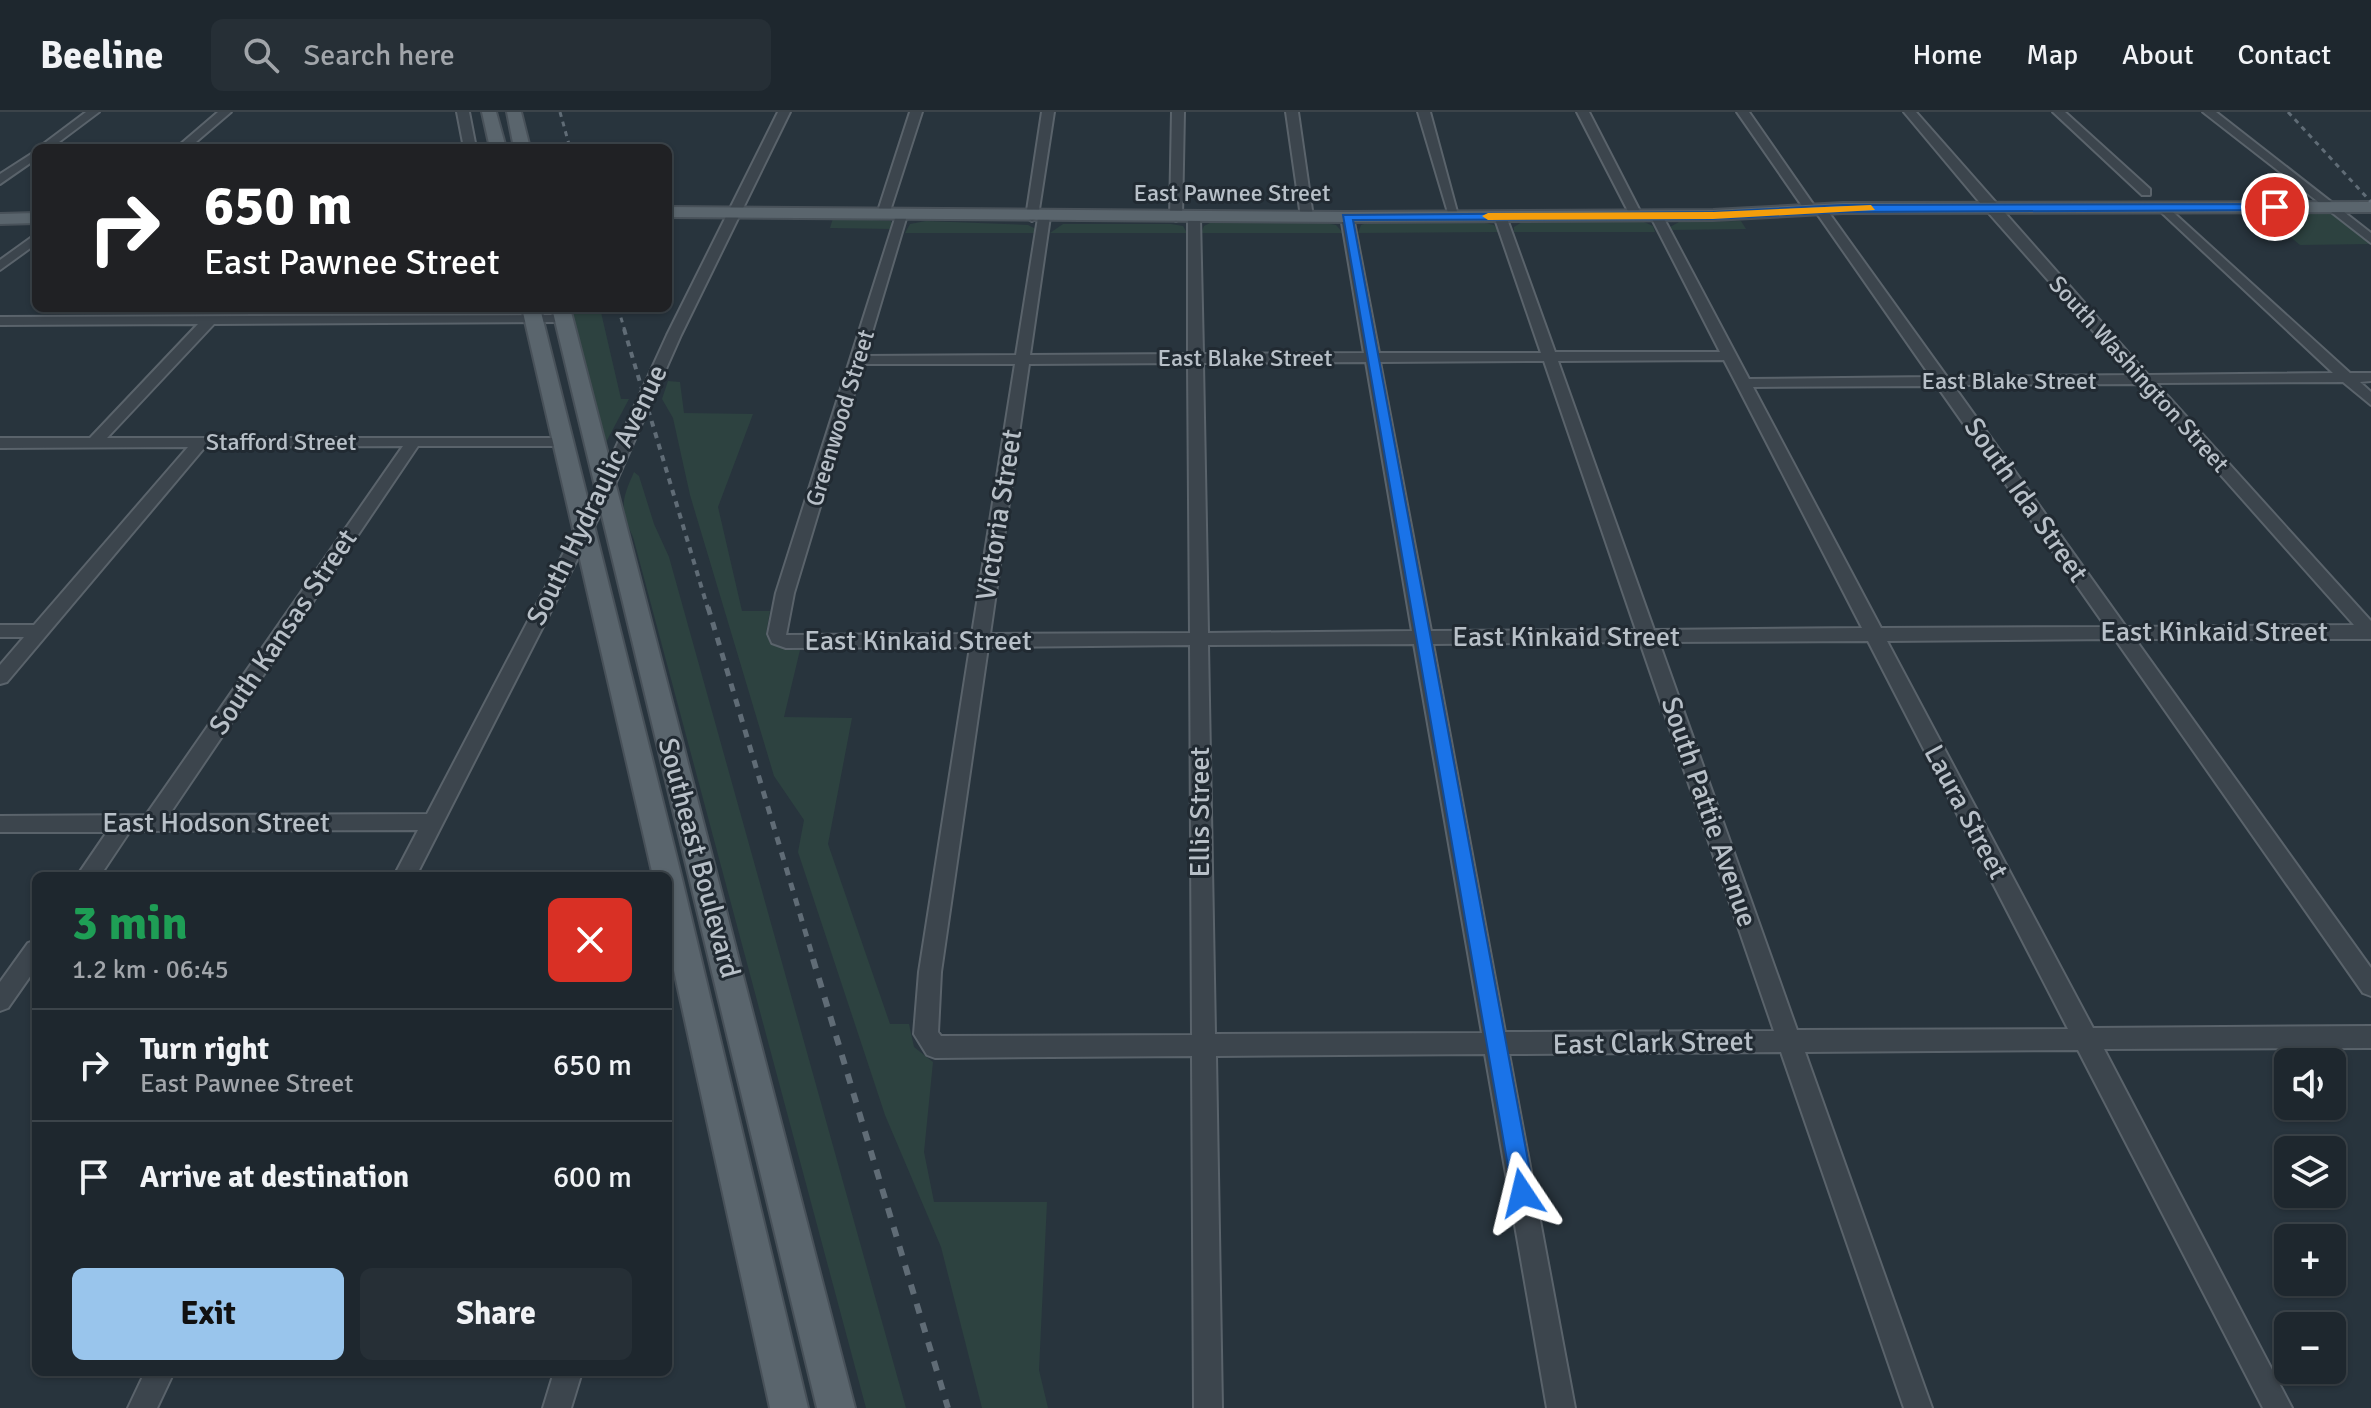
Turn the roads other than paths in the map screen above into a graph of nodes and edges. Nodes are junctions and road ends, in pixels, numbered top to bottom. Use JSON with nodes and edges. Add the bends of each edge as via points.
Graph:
{"nodes":[{"id":1,"x":93,"y":112,"type":"edge"},
{"id":2,"x":225,"y":112,"type":"edge"},
{"id":3,"x":463,"y":112,"type":"edge"},
{"id":4,"x":489,"y":112,"type":"edge"},
{"id":5,"x":514,"y":112,"type":"edge"},
{"id":6,"x":784,"y":112,"type":"edge"},
{"id":7,"x":916,"y":112,"type":"edge"},
{"id":8,"x":1048,"y":112,"type":"edge"},
{"id":9,"x":1178,"y":112,"type":"edge"},
{"id":10,"x":1292,"y":112,"type":"edge"},
{"id":11,"x":1424,"y":112,"type":"edge"},
{"id":12,"x":1583,"y":112,"type":"edge"},
{"id":13,"x":1743,"y":112,"type":"edge"},
{"id":14,"x":1910,"y":112,"type":"edge"},
{"id":15,"x":2059,"y":112,"type":"edge"},
{"id":16,"x":2209,"y":112,"type":"edge"},
{"id":17,"x":49,"y":144,"type":"edge"},
{"id":18,"x":187,"y":144,"type":"edge"},
{"id":19,"x":469,"y":144,"type":"edge"},
{"id":20,"x":497,"y":144,"type":"edge"},
{"id":21,"x":521,"y":144,"type":"edge"},
{"id":22,"x":32,"y":157,"type":"edge"},
{"id":23,"x":0,"y":180,"type":"edge"},
{"id":24,"x":2146,"y":192,"type":"dead end"},
{"id":25,"x":1990,"y":207,"type":"junction"},
{"id":26,"x":2330,"y":207,"type":"junction"},
{"id":27,"x":2371,"y":207,"type":"edge"},
{"id":28,"x":2164,"y":208,"type":"junction"},
{"id":29,"x":1815,"y":209,"type":"junction"},
{"id":30,"x":0,"y":211,"type":"edge"},
{"id":31,"x":32,"y":211,"type":"edge"},
{"id":32,"x":734,"y":211,"type":"junction"},
{"id":33,"x":884,"y":211,"type":"junction"},
{"id":34,"x":672,"y":212,"type":"edge"},
{"id":35,"x":902,"y":212,"type":"junction"},
{"id":36,"x":1646,"y":215,"type":"junction"},
{"id":37,"x":1455,"y":216,"type":"junction"},
{"id":38,"x":1500,"y":216,"type":"junction"},
{"id":39,"x":1038,"y":217,"type":"junction"},
{"id":40,"x":1185,"y":217,"type":"junction"},
{"id":41,"x":1307,"y":217,"type":"junction"},
{"id":42,"x":1347,"y":217,"type":"junction"},
{"id":43,"x":32,"y":218,"type":"edge"},
{"id":44,"x":0,"y":219,"type":"edge"},
{"id":45,"x":2371,"y":239,"type":"edge"},
{"id":46,"x":32,"y":241,"type":"edge"},
{"id":47,"x":0,"y":266,"type":"edge"},
{"id":48,"x":532,"y":313,"type":"edge"},
{"id":49,"x":562,"y":313,"type":"edge"},
{"id":50,"x":210,"y":320,"type":"junction"},
{"id":51,"x":0,"y":321,"type":"edge"},
{"id":52,"x":1729,"y":356,"type":"junction"},
{"id":53,"x":1549,"y":357,"type":"junction"},
{"id":54,"x":1372,"y":358,"type":"junction"},
{"id":55,"x":1024,"y":359,"type":"junction"},
{"id":56,"x":1195,"y":359,"type":"junction"},
{"id":57,"x":858,"y":360,"type":"junction"},
{"id":58,"x":2346,"y":377,"type":"junction"},
{"id":59,"x":2371,"y":377,"type":"edge"},
{"id":60,"x":2145,"y":380,"type":"junction"},
{"id":61,"x":1942,"y":381,"type":"junction"},
{"id":62,"x":1743,"y":383,"type":"junction"},
{"id":63,"x":2371,"y":400,"type":"edge"},
{"id":64,"x":414,"y":441,"type":"junction"},
{"id":65,"x":561,"y":441,"type":"junction"},
{"id":66,"x":201,"y":442,"type":"junction"},
{"id":67,"x":0,"y":443,"type":"edge"},
{"id":68,"x":94,"y":443,"type":"junction"},
{"id":69,"x":604,"y":491,"type":"junction"},
{"id":70,"x":583,"y":532,"type":"junction"},
{"id":71,"x":779,"y":623,"type":"joint"},
{"id":72,"x":0,"y":631,"type":"edge"},
{"id":73,"x":39,"y":631,"type":"junction"},
{"id":74,"x":2370,"y":632,"type":"edge"},
{"id":75,"x":2120,"y":633,"type":"junction"},
{"id":76,"x":1872,"y":634,"type":"junction"},
{"id":77,"x":1647,"y":636,"type":"junction"},
{"id":78,"x":1422,"y":638,"type":"junction"},
{"id":79,"x":1200,"y":639,"type":"junction"},
{"id":80,"x":979,"y":641,"type":"junction"},
{"id":81,"x":0,"y":677,"type":"edge"},
{"id":82,"x":431,"y":822,"type":"junction"},
{"id":83,"x":125,"y":823,"type":"junction"},
{"id":84,"x":152,"y":823,"type":"junction"},
{"id":85,"x":0,"y":824,"type":"edge"},
{"id":86,"x":91,"y":872,"type":"edge"},
{"id":87,"x":407,"y":872,"type":"edge"},
{"id":88,"x":667,"y":872,"type":"edge"},
{"id":89,"x":672,"y":896,"type":"edge"},
{"id":90,"x":32,"y":956,"type":"edge"},
{"id":91,"x":2371,"y":986,"type":"edge"},
{"id":92,"x":0,"y":1001,"type":"edge"},
{"id":93,"x":2371,"y":1037,"type":"edge"},
{"id":94,"x":2087,"y":1039,"type":"junction"},
{"id":95,"x":1790,"y":1041,"type":"junction"},
{"id":96,"x":1496,"y":1044,"type":"junction"},
{"id":97,"x":1202,"y":1046,"type":"junction"},
{"id":98,"x":935,"y":1047,"type":"joint"},
{"id":99,"x":158,"y":1376,"type":"edge"},
{"id":100,"x":567,"y":1376,"type":"edge"},
{"id":101,"x":142,"y":1408,"type":"edge"},
{"id":102,"x":557,"y":1408,"type":"edge"},
{"id":103,"x":789,"y":1408,"type":"edge"},
{"id":104,"x":836,"y":1408,"type":"edge"},
{"id":105,"x":1208,"y":1408,"type":"edge"},
{"id":106,"x":1561,"y":1408,"type":"edge"},
{"id":107,"x":1918,"y":1408,"type":"edge"},
{"id":108,"x":2278,"y":1408,"type":"edge"}],
"edges":[{"from":1,"to":17,"type":"street"},
{"from":2,"to":18,"type":"street"},
{"from":3,"to":19,"type":"street"},
{"from":4,"to":20,"type":"main road"},
{"from":5,"to":21,"type":"main road"},
{"from":6,"to":32,"type":"street","name":"South Hydraulic Avenue"},
{"from":7,"to":33,"type":"street"},
{"from":8,"to":39,"type":"street","name":"Victoria Street"},
{"from":9,"to":40,"type":"street","name":"Ellis Street"},
{"from":10,"to":41,"type":"street"},
{"from":11,"to":37,"type":"street"},
{"from":12,"to":36,"type":"street","name":"Laura Street"},
{"from":13,"to":29,"type":"street","name":"South Ida Street"},
{"from":14,"to":25,"type":"street","name":"South Washington Street"},
{"from":15,"to":24,"type":"street"},
{"from":16,"to":26,"type":"street"},
{"from":22,"to":23,"type":"street"},
{"from":25,"to":28,"type":"main road","name":"East Pawnee Street"},
{"from":25,"to":29,"type":"main road","name":"East Pawnee Street"},
{"from":25,"to":60,"type":"street","name":"South Washington Street"},
{"from":26,"to":27,"type":"main road","name":"East Pawnee Street"},
{"from":26,"to":28,"type":"main road","name":"East Pawnee Street"},
{"from":26,"to":45,"type":"street"},
{"from":28,"to":58,"type":"street"},
{"from":29,"to":36,"type":"main road","name":"East Pawnee Street"},
{"from":29,"to":61,"type":"street","name":"South Ida Street"},
{"from":30,"to":31,"type":"main road"},
{"from":32,"to":33,"type":"main road","name":"East Pawnee Street"},
{"from":32,"to":34,"type":"main road","name":"East Pawnee Street"},
{"from":32,"to":69,"type":"street","name":"South Hydraulic Avenue"},
{"from":33,"to":35,"type":"main road","name":"East Pawnee Street"},
{"from":35,"to":39,"type":"main road","name":"East Pawnee Street"},
{"from":35,"to":57,"type":"street","name":"Greenwood Street"},
{"from":36,"to":38,"type":"main road","name":"East Pawnee Street"},
{"from":36,"to":52,"type":"street","name":"Laura Street"},
{"from":37,"to":38,"type":"main road","name":"East Pawnee Street"},
{"from":37,"to":42,"type":"main road","name":"East Pawnee Street"},
{"from":38,"to":53,"type":"street","name":"South Pattie Avenue"},
{"from":39,"to":40,"type":"main road","name":"East Pawnee Street"},
{"from":39,"to":55,"type":"street","name":"Victoria Street"},
{"from":40,"to":41,"type":"main road","name":"East Pawnee Street"},
{"from":40,"to":56,"type":"street","name":"Ellis Street"},
{"from":41,"to":42,"type":"main road","name":"East Pawnee Street"},
{"from":42,"to":54,"type":"street"},
{"from":43,"to":44,"type":"main road"},
{"from":46,"to":47,"type":"street"},
{"from":48,"to":49,"type":"street"},
{"from":48,"to":50,"type":"street"},
{"from":48,"to":65,"type":"main road","name":"Southeast Boulevard"},
{"from":49,"to":69,"type":"main road","name":"Southeast Boulevard"},
{"from":50,"to":51,"type":"street"},
{"from":50,"to":68,"type":"street"},
{"from":52,"to":53,"type":"street","name":"East Blake Street"},
{"from":52,"to":62,"type":"street","name":"Laura Street"},
{"from":53,"to":54,"type":"street","name":"East Blake Street"},
{"from":53,"to":77,"type":"street","name":"South Pattie Avenue"},
{"from":54,"to":56,"type":"street","name":"East Blake Street"},
{"from":54,"to":78,"type":"street"},
{"from":55,"to":56,"type":"street","name":"East Blake Street"},
{"from":55,"to":57,"type":"street","name":"East Blake Street"},
{"from":55,"to":80,"type":"street","name":"Victoria Street"},
{"from":56,"to":79,"type":"street","name":"Ellis Street"},
{"from":57,"to":71,"type":"street","name":"Greenwood Street"},
{"from":58,"to":59,"type":"street","name":"East Blake Street"},
{"from":58,"to":60,"type":"street","name":"East Blake Street"},
{"from":58,"to":63,"type":"street"},
{"from":60,"to":61,"type":"street","name":"East Blake Street"},
{"from":60,"to":74,"type":"street","name":"South Washington Street"},
{"from":61,"to":62,"type":"street","name":"East Blake Street"},
{"from":61,"to":75,"type":"street","name":"South Ida Street"},
{"from":62,"to":76,"type":"street","name":"Laura Street"},
{"from":64,"to":65,"type":"street","name":"Stafford Street"},
{"from":64,"to":66,"type":"street","name":"Stafford Street"},
{"from":64,"to":84,"type":"street","name":"South Kansas Street"},
{"from":65,"to":70,"type":"main road","name":"Southeast Boulevard"},
{"from":66,"to":68,"type":"street","name":"Stafford Street"},
{"from":66,"to":73,"type":"street"},
{"from":67,"to":68,"type":"street","name":"Stafford Street"},
{"from":69,"to":70,"type":"street","name":"South Hydraulic Avenue"},
{"from":69,"to":104,"type":"main road","name":"Southeast Boulevard"},
{"from":70,"to":82,"type":"street","name":"South Hydraulic Avenue"},
{"from":70,"to":88,"type":"main road","name":"Southeast Boulevard"},
{"from":71,"to":80,"type":"street","name":"East Kinkaid Street","via":[[778,639],[786,642]]},
{"from":72,"to":73,"type":"street"},
{"from":73,"to":81,"type":"street"},
{"from":74,"to":75,"type":"street","name":"East Kinkaid Street"},
{"from":75,"to":76,"type":"street","name":"East Kinkaid Street"},
{"from":75,"to":91,"type":"street","name":"South Ida Street"},
{"from":76,"to":77,"type":"street","name":"East Kinkaid Street"},
{"from":76,"to":94,"type":"street","name":"Laura Street"},
{"from":77,"to":78,"type":"street","name":"East Kinkaid Street"},
{"from":77,"to":95,"type":"street","name":"South Pattie Avenue"},
{"from":78,"to":79,"type":"street","name":"East Kinkaid Street"},
{"from":78,"to":96,"type":"street"},
{"from":79,"to":80,"type":"street","name":"East Kinkaid Street"},
{"from":79,"to":97,"type":"street","name":"Ellis Street"},
{"from":80,"to":98,"type":"street","name":"Victoria Street","via":[[930,972],[926,1034]]},
{"from":82,"to":84,"type":"street","name":"East Hodson Street"},
{"from":82,"to":87,"type":"street","name":"South Hydraulic Avenue"},
{"from":83,"to":84,"type":"street","name":"East Hodson Street"},
{"from":83,"to":85,"type":"street","name":"East Hodson Street"},
{"from":83,"to":86,"type":"street"},
{"from":89,"to":103,"type":"main road","name":"Southeast Boulevard"},
{"from":90,"to":92,"type":"street"},
{"from":93,"to":94,"type":"street","name":"East Clark Street"},
{"from":94,"to":95,"type":"street","name":"East Clark Street"},
{"from":94,"to":108,"type":"street","name":"Laura Street"},
{"from":95,"to":96,"type":"street","name":"East Clark Street"},
{"from":95,"to":107,"type":"street","name":"South Pattie Avenue"},
{"from":96,"to":97,"type":"street","name":"East Clark Street"},
{"from":96,"to":106,"type":"street"},
{"from":97,"to":98,"type":"street","name":"East Clark Street"},
{"from":97,"to":105,"type":"street","name":"Ellis Street"},
{"from":99,"to":101,"type":"street"},
{"from":100,"to":102,"type":"street"}]}
